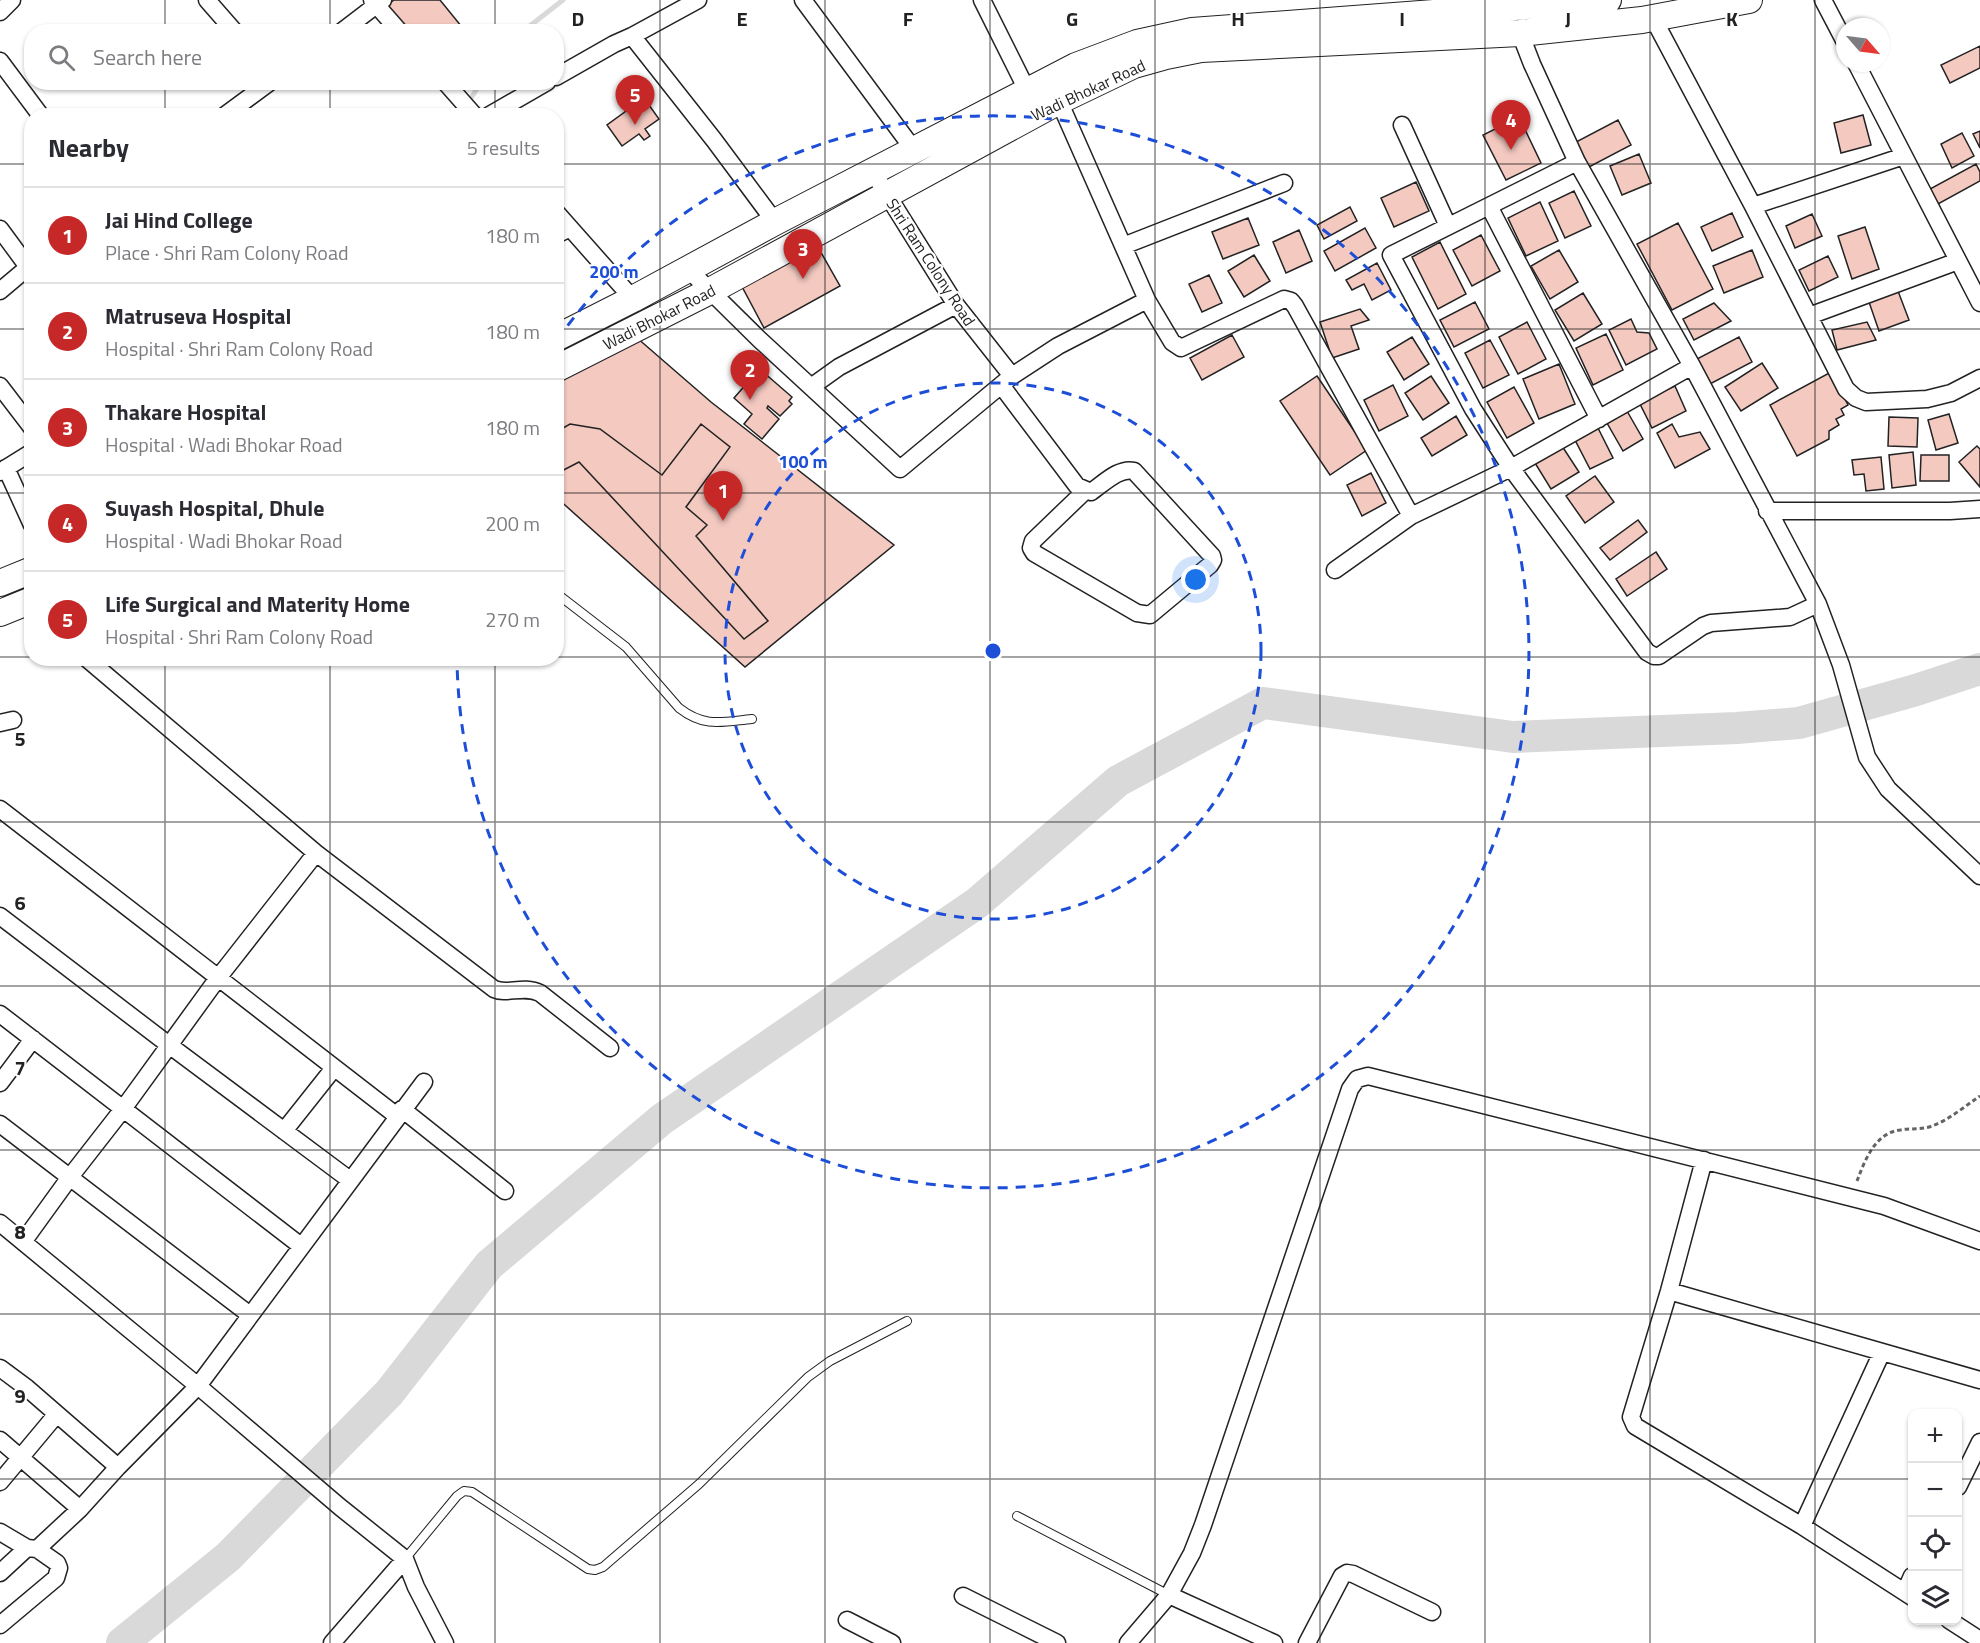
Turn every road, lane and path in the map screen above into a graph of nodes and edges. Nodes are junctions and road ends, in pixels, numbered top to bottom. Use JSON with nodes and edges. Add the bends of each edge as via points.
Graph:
{"nodes":[{"id":1,"x":12,"y":0,"type":"edge"},
{"id":2,"x":207,"y":0,"type":"edge"},
{"id":3,"x":698,"y":0,"type":"edge"},
{"id":4,"x":802,"y":0,"type":"edge"},
{"id":5,"x":982,"y":0,"type":"edge"},
{"id":6,"x":1608,"y":0,"type":"edge"},
{"id":7,"x":1823,"y":0,"type":"edge"},
{"id":8,"x":377,"y":2,"type":"edge"},
{"id":9,"x":1734,"y":2,"type":"edge"},
{"id":10,"x":1406,"y":8,"type":"edge"},
{"id":11,"x":0,"y":12,"type":"edge"},
{"id":12,"x":1653,"y":18,"type":"junction"},
{"id":13,"x":228,"y":24,"type":"edge"},
{"id":14,"x":350,"y":24,"type":"edge"},
{"id":15,"x":394,"y":24,"type":"edge"},
{"id":16,"x":1836,"y":25,"type":"edge"},
{"id":17,"x":1520,"y":33,"type":"junction"},
{"id":18,"x":632,"y":36,"type":"junction"},
{"id":19,"x":0,"y":61,"type":"edge"},
{"id":20,"x":1861,"y":72,"type":"edge"},
{"id":21,"x":564,"y":73,"type":"edge"},
{"id":22,"x":259,"y":90,"type":"edge"},
{"id":23,"x":452,"y":90,"type":"edge"},
{"id":24,"x":531,"y":90,"type":"edge"},
{"id":25,"x":1045,"y":91,"type":"junction"},
{"id":26,"x":35,"y":108,"type":"edge"},
{"id":27,"x":235,"y":108,"type":"edge"},
{"id":28,"x":472,"y":108,"type":"edge"},
{"id":29,"x":493,"y":108,"type":"edge"},
{"id":30,"x":1402,"y":125,"type":"dead end"},
{"id":31,"x":914,"y":150,"type":"junction"},
{"id":32,"x":1904,"y":156,"type":"junction"},
{"id":33,"x":1577,"y":162,"type":"junction"},
{"id":34,"x":873,"y":172,"type":"junction"},
{"id":35,"x":1284,"y":183,"type":"dead end"},
{"id":36,"x":887,"y":195,"type":"junction"},
{"id":37,"x":1489,"y":206,"type":"junction"},
{"id":38,"x":1753,"y":206,"type":"junction"},
{"id":39,"x":775,"y":222,"type":"junction"},
{"id":40,"x":1449,"y":226,"type":"junction"},
{"id":41,"x":0,"y":229,"type":"edge"},
{"id":42,"x":564,"y":233,"type":"edge"},
{"id":43,"x":1123,"y":246,"type":"junction"},
{"id":44,"x":24,"y":258,"type":"edge"},
{"id":45,"x":1958,"y":261,"type":"junction"},
{"id":46,"x":24,"y":270,"type":"edge"},
{"id":47,"x":689,"y":270,"type":"junction"},
{"id":48,"x":0,"y":291,"type":"edge"},
{"id":49,"x":710,"y":291,"type":"junction"},
{"id":50,"x":633,"y":299,"type":"junction"},
{"id":51,"x":1147,"y":300,"type":"junction"},
{"id":52,"x":1980,"y":303,"type":"edge"},
{"id":53,"x":956,"y":305,"type":"junction"},
{"id":54,"x":1809,"y":316,"type":"junction"},
{"id":55,"x":564,"y":334,"type":"edge"},
{"id":56,"x":564,"y":365,"type":"edge"},
{"id":57,"x":1692,"y":366,"type":"junction"},
{"id":58,"x":1980,"y":378,"type":"edge"},
{"id":59,"x":1007,"y":380,"type":"junction"},
{"id":60,"x":0,"y":386,"type":"edge"},
{"id":61,"x":811,"y":387,"type":"junction"},
{"id":62,"x":24,"y":418,"type":"edge"},
{"id":63,"x":1599,"y":418,"type":"junction"},
{"id":64,"x":24,"y":457,"type":"edge"},
{"id":65,"x":1511,"y":468,"type":"junction"},
{"id":66,"x":3,"y":470,"type":"edge"},
{"id":67,"x":1085,"y":491,"type":"junction"},
{"id":68,"x":1980,"y":509,"type":"edge"},
{"id":69,"x":24,"y":510,"type":"edge"},
{"id":70,"x":1767,"y":511,"type":"junction"},
{"id":71,"x":1411,"y":516,"type":"junction"},
{"id":72,"x":1335,"y":570,"type":"dead end"},
{"id":73,"x":14,"y":577,"type":"edge"},
{"id":74,"x":564,"y":599,"type":"edge"},
{"id":75,"x":1818,"y":604,"type":"junction"},
{"id":76,"x":21,"y":607,"type":"edge"},
{"id":77,"x":95,"y":666,"type":"edge"},
{"id":78,"x":752,"y":720,"type":"dead end"},
{"id":79,"x":0,"y":809,"type":"edge"},
{"id":80,"x":316,"y":853,"type":"junction"},
{"id":81,"x":1980,"y":876,"type":"edge"},
{"id":82,"x":0,"y":916,"type":"edge"},
{"id":83,"x":218,"y":978,"type":"junction"},
{"id":84,"x":0,"y":1014,"type":"edge"},
{"id":85,"x":33,"y":1039,"type":"junction"},
{"id":86,"x":169,"y":1045,"type":"junction"},
{"id":87,"x":610,"y":1047,"type":"dead end"},
{"id":88,"x":334,"y":1068,"type":"junction"},
{"id":89,"x":424,"y":1082,"type":"dead end"},
{"id":90,"x":0,"y":1083,"type":"edge"},
{"id":91,"x":1980,"y":1096,"type":"edge"},
{"id":92,"x":123,"y":1109,"type":"junction"},
{"id":93,"x":399,"y":1113,"type":"junction"},
{"id":94,"x":0,"y":1124,"type":"edge"},
{"id":95,"x":284,"y":1131,"type":"junction"},
{"id":96,"x":1704,"y":1160,"type":"junction"},
{"id":97,"x":70,"y":1177,"type":"junction"},
{"id":98,"x":350,"y":1180,"type":"junction"},
{"id":99,"x":505,"y":1191,"type":"dead end"},
{"id":100,"x":1852,"y":1198,"type":"junction"},
{"id":101,"x":0,"y":1223,"type":"edge"},
{"id":102,"x":1980,"y":1241,"type":"edge"},
{"id":103,"x":23,"y":1242,"type":"junction"},
{"id":104,"x":301,"y":1246,"type":"junction"},
{"id":105,"x":1669,"y":1291,"type":"junction"},
{"id":106,"x":250,"y":1315,"type":"junction"},
{"id":107,"x":907,"y":1321,"type":"dead end"},
{"id":108,"x":1882,"y":1352,"type":"junction"},
{"id":109,"x":0,"y":1368,"type":"edge"},
{"id":110,"x":1980,"y":1380,"type":"edge"},
{"id":111,"x":198,"y":1386,"type":"junction"},
{"id":112,"x":56,"y":1415,"type":"junction"},
{"id":113,"x":0,"y":1440,"type":"edge"},
{"id":114,"x":1980,"y":1442,"type":"edge"},
{"id":115,"x":20,"y":1457,"type":"junction"},
{"id":116,"x":118,"y":1467,"type":"junction"},
{"id":117,"x":1962,"y":1478,"type":"edge"},
{"id":118,"x":0,"y":1482,"type":"edge"},
{"id":119,"x":80,"y":1509,"type":"junction"},
{"id":120,"x":1017,"y":1516,"type":"dead end"},
{"id":121,"x":1802,"y":1526,"type":"junction"},
{"id":122,"x":0,"y":1532,"type":"edge"},
{"id":123,"x":32,"y":1548,"type":"junction"},
{"id":124,"x":405,"y":1559,"type":"junction"},
{"id":125,"x":0,"y":1573,"type":"edge"},
{"id":126,"x":1908,"y":1594,"type":"edge"},
{"id":127,"x":1169,"y":1595,"type":"junction"},
{"id":128,"x":963,"y":1596,"type":"dead end"},
{"id":129,"x":1432,"y":1612,"type":"dead end"},
{"id":130,"x":847,"y":1620,"type":"dead end"},
{"id":131,"x":0,"y":1625,"type":"edge"},
{"id":132,"x":1957,"y":1625,"type":"edge"},
{"id":133,"x":1980,"y":1640,"type":"edge"},
{"id":134,"x":332,"y":1643,"type":"edge"},
{"id":135,"x":446,"y":1643,"type":"edge"},
{"id":136,"x":892,"y":1643,"type":"edge"},
{"id":137,"x":1057,"y":1643,"type":"edge"},
{"id":138,"x":1128,"y":1643,"type":"edge"},
{"id":139,"x":1274,"y":1643,"type":"edge"},
{"id":140,"x":1307,"y":1643,"type":"edge"}],
"edges":[{"from":1,"to":11,"type":"street"},
{"from":2,"to":13,"type":"street"},
{"from":3,"to":18,"type":"street"},
{"from":4,"to":31,"type":"street"},
{"from":5,"to":25,"type":"street"},
{"from":6,"to":10,"type":"main road","name":"Wadi Bhokar Road"},
{"from":7,"to":16,"type":"street"},
{"from":8,"to":14,"type":"street"},
{"from":8,"to":15,"type":"street"},
{"from":9,"to":12,"type":"main road","name":"Wadi Bhokar Road"},
{"from":10,"to":25,"type":"main road","name":"Wadi Bhokar Road","via":[[1192,31],[1137,43],[1076,66]]},
{"from":12,"to":17,"type":"main road","name":"Wadi Bhokar Road"},
{"from":12,"to":38,"type":"street"},
{"from":17,"to":25,"type":"main road","name":"Wadi Bhokar Road","via":[[1201,49]]},
{"from":17,"to":33,"type":"street"},
{"from":18,"to":21,"type":"street"},
{"from":18,"to":39,"type":"street"},
{"from":19,"to":26,"type":"street"},
{"from":20,"to":32,"type":"street"},
{"from":22,"to":27,"type":"street"},
{"from":23,"to":28,"type":"street"},
{"from":24,"to":29,"type":"street"},
{"from":25,"to":31,"type":"main road","name":"Wadi Bhokar Road"},
{"from":25,"to":36,"type":"main road","name":"Wadi Bhokar Road"},
{"from":25,"to":43,"type":"street"},
{"from":30,"to":40,"type":"street"},
{"from":31,"to":34,"type":"main road","name":"Wadi Bhokar Road"},
{"from":32,"to":38,"type":"street"},
{"from":32,"to":45,"type":"street"},
{"from":33,"to":37,"type":"street"},
{"from":33,"to":57,"type":"street"},
{"from":34,"to":36,"type":"street","name":"Shri Ram Colony Road"},
{"from":34,"to":39,"type":"main road","name":"Wadi Bhokar Road"},
{"from":35,"to":43,"type":"street"},
{"from":36,"to":49,"type":"main road","name":"Wadi Bhokar Road"},
{"from":36,"to":53,"type":"street","name":"Shri Ram Colony Road"},
{"from":37,"to":40,"type":"street"},
{"from":37,"to":63,"type":"street"},
{"from":38,"to":54,"type":"street"},
{"from":39,"to":47,"type":"main road","name":"Wadi Bhokar Road"},
{"from":40,"to":65,"type":"street","via":[[1391,255],[1473,409]]},
{"from":41,"to":44,"type":"street"},
{"from":42,"to":50,"type":"street"},
{"from":43,"to":51,"type":"street"},
{"from":45,"to":52,"type":"street"},
{"from":45,"to":54,"type":"street"},
{"from":46,"to":48,"type":"street"},
{"from":47,"to":49,"type":"street"},
{"from":47,"to":50,"type":"main road","name":"Wadi Bhokar Road"},
{"from":49,"to":56,"type":"main road","name":"Wadi Bhokar Road"},
{"from":49,"to":61,"type":"street"},
{"from":50,"to":55,"type":"main road","name":"Wadi Bhokar Road"},
{"from":51,"to":59,"type":"street","via":[[1058,345]]},
{"from":51,"to":71,"type":"street","via":[[1172,342],[1181,348],[1284,299],[1291,302]]},
{"from":53,"to":59,"type":"street","name":"Shri Ram Colony Road"},
{"from":53,"to":61,"type":"street","name":"Shri Ram Colony Road","via":[[839,367]]},
{"from":54,"to":58,"type":"street","via":[[1846,389],[1866,402],[1927,399],[1951,393]]},
{"from":57,"to":63,"type":"street"},
{"from":57,"to":70,"type":"street"},
{"from":59,"to":61,"type":"street","via":[[900,469]]},
{"from":59,"to":67,"type":"street","name":"Shri Ram Colony Road","via":[[1077,486]]},
{"from":60,"to":62,"type":"street"},
{"from":63,"to":65,"type":"street"},
{"from":64,"to":66,"type":"street"},
{"from":65,"to":71,"type":"street"},
{"from":65,"to":75,"type":"street","via":[[1614,609],[1654,656],[1711,623],[1790,617]]},
{"from":66,"to":69,"type":"street"},
{"from":67,"to":67,"type":"street","via":[[1033,541],[1031,548],[1034,554],[1137,613],[1150,615],[1213,560],[1134,471],[1122,471],[1092,492]]},
{"from":68,"to":70,"type":"street"},
{"from":70,"to":75,"type":"street"},
{"from":71,"to":72,"type":"street"},
{"from":73,"to":76,"type":"street"},
{"from":74,"to":78,"type":"lane","via":[[626,647],[690,716],[713,722]]},
{"from":75,"to":81,"type":"street","via":[[1868,757],[1888,789]]},
{"from":77,"to":80,"type":"street"},
{"from":79,"to":83,"type":"street"},
{"from":80,"to":83,"type":"street"},
{"from":80,"to":87,"type":"street","via":[[494,989],[531,989],[540,993]]},
{"from":82,"to":86,"type":"street"},
{"from":83,"to":86,"type":"street"},
{"from":83,"to":88,"type":"street"},
{"from":84,"to":85,"type":"street"},
{"from":85,"to":90,"type":"street"},
{"from":85,"to":92,"type":"street"},
{"from":86,"to":92,"type":"street"},
{"from":86,"to":95,"type":"street"},
{"from":88,"to":93,"type":"street"},
{"from":88,"to":95,"type":"street"},
{"from":89,"to":93,"type":"street"},
{"from":91,"to":100,"type":"path","via":[[1934,1126],[1897,1130],[1881,1138],[1863,1165]]},
{"from":92,"to":97,"type":"street"},
{"from":92,"to":104,"type":"street"},
{"from":93,"to":98,"type":"street"},
{"from":93,"to":99,"type":"street"},
{"from":94,"to":97,"type":"street"},
{"from":95,"to":98,"type":"street"},
{"from":96,"to":100,"type":"street"},
{"from":96,"to":105,"type":"street"},
{"from":96,"to":127,"type":"street","via":[[1368,1076],[1357,1079],[1350,1089],[1203,1525]]},
{"from":97,"to":103,"type":"street"},
{"from":97,"to":106,"type":"street"},
{"from":98,"to":104,"type":"street"},
{"from":100,"to":102,"type":"street"},
{"from":101,"to":103,"type":"street"},
{"from":103,"to":111,"type":"street"},
{"from":104,"to":106,"type":"street"},
{"from":105,"to":108,"type":"street"},
{"from":105,"to":121,"type":"street","via":[[1632,1422]]},
{"from":106,"to":111,"type":"street"},
{"from":107,"to":124,"type":"lane","via":[[830,1361],[808,1377],[699,1484],[603,1567],[588,1569],[472,1492],[464,1491]]},
{"from":108,"to":110,"type":"street"},
{"from":108,"to":121,"type":"street"},
{"from":109,"to":112,"type":"street"},
{"from":111,"to":116,"type":"street"},
{"from":111,"to":124,"type":"street"},
{"from":112,"to":115,"type":"street"},
{"from":112,"to":116,"type":"street"},
{"from":113,"to":115,"type":"street"},
{"from":114,"to":117,"type":"street"},
{"from":115,"to":118,"type":"street"},
{"from":115,"to":119,"type":"street"},
{"from":116,"to":119,"type":"street"},
{"from":119,"to":123,"type":"street"},
{"from":120,"to":127,"type":"lane"},
{"from":121,"to":126,"type":"street"},
{"from":122,"to":123,"type":"street"},
{"from":123,"to":125,"type":"street"},
{"from":123,"to":131,"type":"street","via":[[57,1563],[59,1572]]},
{"from":124,"to":134,"type":"street"},
{"from":124,"to":135,"type":"street"},
{"from":127,"to":138,"type":"street"},
{"from":127,"to":139,"type":"street"},
{"from":128,"to":137,"type":"street"},
{"from":129,"to":140,"type":"street","via":[[1347,1573]]},
{"from":130,"to":136,"type":"street"},
{"from":132,"to":133,"type":"street"}]}
